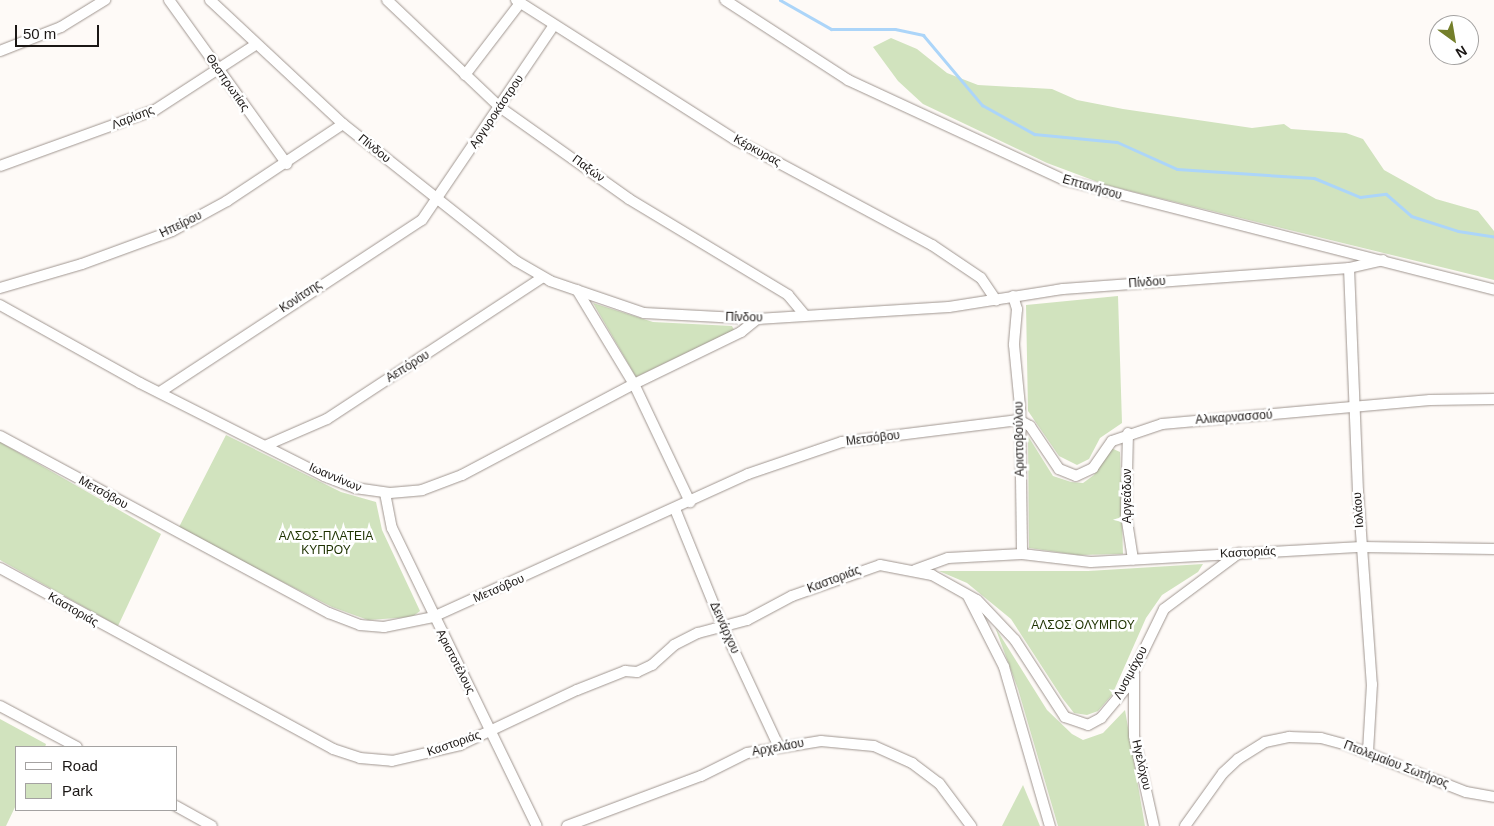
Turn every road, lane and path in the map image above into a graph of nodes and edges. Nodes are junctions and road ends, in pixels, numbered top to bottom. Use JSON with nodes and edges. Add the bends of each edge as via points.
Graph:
{"nodes":[{"id":1,"x":105,"y":0,"type":"edge"},
{"id":2,"x":169,"y":0,"type":"edge"},
{"id":3,"x":210,"y":0,"type":"edge"},
{"id":4,"x":387,"y":0,"type":"edge"},
{"id":5,"x":725,"y":0,"type":"edge"},
{"id":6,"x":518,"y":1,"type":"edge"},
{"id":7,"x":554,"y":25,"type":"junction"},
{"id":8,"x":255,"y":45,"type":"junction"},
{"id":9,"x":0,"y":50,"type":"edge"},
{"id":10,"x":218,"y":69,"type":"junction"},
{"id":11,"x":465,"y":75,"type":"junction"},
{"id":12,"x":501,"y":108,"type":"junction"},
{"id":13,"x":343,"y":124,"type":"junction"},
{"id":14,"x":286,"y":164,"type":"junction"},
{"id":15,"x":0,"y":166,"type":"edge"},
{"id":16,"x":438,"y":198,"type":"junction"},
{"id":17,"x":1383,"y":260,"type":"junction"},
{"id":18,"x":1349,"y":268,"type":"junction"},
{"id":19,"x":542,"y":278,"type":"junction"},
{"id":20,"x":0,"y":288,"type":"edge"},
{"id":21,"x":577,"y":290,"type":"junction"},
{"id":22,"x":1494,"y":290,"type":"edge"},
{"id":23,"x":1013,"y":296,"type":"junction"},
{"id":24,"x":996,"y":300,"type":"junction"},
{"id":25,"x":0,"y":305,"type":"edge"},
{"id":26,"x":805,"y":315,"type":"junction"},
{"id":27,"x":757,"y":318,"type":"junction"},
{"id":28,"x":634,"y":384,"type":"junction"},
{"id":29,"x":160,"y":392,"type":"junction"},
{"id":30,"x":1494,"y":399,"type":"edge"},
{"id":31,"x":1355,"y":409,"type":"junction"},
{"id":32,"x":1019,"y":420,"type":"junction"},
{"id":33,"x":1128,"y":433,"type":"junction"},
{"id":34,"x":0,"y":436,"type":"edge"},
{"id":35,"x":267,"y":445,"type":"junction"},
{"id":36,"x":385,"y":493,"type":"junction"},
{"id":37,"x":690,"y":502,"type":"junction"},
{"id":38,"x":675,"y":509,"type":"junction"},
{"id":39,"x":1362,"y":547,"type":"junction"},
{"id":40,"x":1494,"y":549,"type":"edge"},
{"id":41,"x":1239,"y":553,"type":"junction"},
{"id":42,"x":1022,"y":554,"type":"junction"},
{"id":43,"x":1133,"y":559,"type":"junction"},
{"id":44,"x":0,"y":568,"type":"edge"},
{"id":45,"x":915,"y":570,"type":"junction"},
{"id":46,"x":964,"y":592,"type":"junction"},
{"id":47,"x":433,"y":617,"type":"junction"},
{"id":48,"x":723,"y":627,"type":"junction"},
{"id":49,"x":1134,"y":673,"type":"junction"},
{"id":50,"x":0,"y":706,"type":"edge"},
{"id":51,"x":490,"y":731,"type":"junction"},
{"id":52,"x":778,"y":745,"type":"junction"},
{"id":53,"x":75,"y":746,"type":"edge"},
{"id":54,"x":1368,"y":752,"type":"junction"},
{"id":55,"x":1494,"y":797,"type":"edge"},
{"id":56,"x":178,"y":807,"type":"edge"},
{"id":57,"x":212,"y":826,"type":"edge"},
{"id":58,"x":537,"y":826,"type":"edge"},
{"id":59,"x":566,"y":826,"type":"edge"},
{"id":60,"x":971,"y":826,"type":"edge"},
{"id":61,"x":1050,"y":826,"type":"edge"},
{"id":62,"x":1154,"y":826,"type":"edge"},
{"id":63,"x":1185,"y":826,"type":"edge"}],
"edges":[{"from":1,"to":9,"type":"street","via":[[61,28]]},
{"from":2,"to":10,"type":"street","name":"Θεσπρωτίας"},
{"from":3,"to":8,"type":"street","name":"Πίνδου"},
{"from":4,"to":11,"type":"street","name":"Παξών"},
{"from":5,"to":17,"type":"street","name":"Επτανήσου","via":[[848,80],[1042,172],[1105,192]]},
{"from":6,"to":7,"type":"street","name":"Κέρκυρας"},
{"from":6,"to":11,"type":"street"},
{"from":7,"to":12,"type":"street","name":"Αργυροκάστρου"},
{"from":7,"to":24,"type":"street","name":"Κέρκυρας","via":[[736,140],[932,245],[981,278]]},
{"from":8,"to":10,"type":"street","name":"Λαρίσης"},
{"from":8,"to":13,"type":"street","name":"Πίνδου"},
{"from":10,"to":14,"type":"street","name":"Θεσπρωτίας"},
{"from":10,"to":15,"type":"street","name":"Λαρίσης","via":[[174,100],[147,113]]},
{"from":11,"to":12,"type":"street","name":"Παξών"},
{"from":12,"to":16,"type":"street","name":"Αργυροκάστρου"},
{"from":12,"to":26,"type":"street","name":"Παξών","via":[[629,200],[788,295]]},
{"from":13,"to":14,"type":"street","name":"Ηπείρου"},
{"from":13,"to":16,"type":"street","name":"Πίνδου"},
{"from":14,"to":20,"type":"street","name":"Ηπείρου","via":[[172,230],[82,264]]},
{"from":16,"to":19,"type":"street","name":"Πίνδου"},
{"from":16,"to":29,"type":"street","name":"Κονίτσης","via":[[422,220],[404,235],[332,277]]},
{"from":17,"to":18,"type":"street","name":"Πίνδου"},
{"from":17,"to":22,"type":"street","name":"Επτανήσου"},
{"from":18,"to":23,"type":"street","name":"Πίνδου","via":[[1081,287]]},
{"from":18,"to":31,"type":"street","name":"Ιολάου"},
{"from":19,"to":21,"type":"street","name":"Πίνδου"},
{"from":19,"to":35,"type":"street","name":"Αεπόρου","via":[[327,418]]},
{"from":21,"to":27,"type":"street","name":"Πίνδου","via":[[644,313]]},
{"from":21,"to":28,"type":"street"},
{"from":23,"to":24,"type":"street","name":"Πίνδου"},
{"from":23,"to":32,"type":"street","name":"Αριστοβούλου","via":[[1018,309],[1014,345]]},
{"from":24,"to":26,"type":"street","name":"Πίνδου","via":[[949,307]]},
{"from":25,"to":29,"type":"street","name":"Ιωαννίνων"},
{"from":26,"to":27,"type":"street","name":"Πίνδου"},
{"from":27,"to":28,"type":"street","name":"Ιωαννίνων","via":[[741,332]]},
{"from":28,"to":36,"type":"street","name":"Ιωαννίνων","via":[[451,480],[422,490]]},
{"from":28,"to":37,"type":"street"},
{"from":29,"to":35,"type":"street","name":"Ιωαννίνων"},
{"from":30,"to":31,"type":"street","name":"Αλικαρνασσού","via":[[1430,400]]},
{"from":31,"to":33,"type":"street","name":"Αλικαρνασσού","via":[[1184,421]]},
{"from":31,"to":39,"type":"street","name":"Ιολάου"},
{"from":32,"to":33,"type":"street","name":"Αλικαρνασσού","via":[[1030,426],[1055,466],[1071,475],[1090,470],[1108,444]]},
{"from":32,"to":37,"type":"street","name":"Μετσόβου","via":[[828,445],[748,474]]},
{"from":32,"to":42,"type":"street","name":"Αριστοβούλου"},
{"from":33,"to":43,"type":"street","name":"Αργεάδων","via":[[1126,516]]},
{"from":34,"to":47,"type":"street","name":"Μετσόβου","via":[[169,530],[342,620],[384,627]]},
{"from":35,"to":36,"type":"street","name":"Ιωαννίνων","via":[[340,483]]},
{"from":36,"to":47,"type":"street","name":"Αριστοτέλους","via":[[392,528]]},
{"from":37,"to":38,"type":"street","name":"Μετσόβου"},
{"from":38,"to":47,"type":"street","name":"Μετσόβου"},
{"from":38,"to":48,"type":"street","name":"Δεινάρχου"},
{"from":39,"to":40,"type":"street","name":"Καστοριάς"},
{"from":39,"to":41,"type":"street","name":"Καστοριάς"},
{"from":39,"to":54,"type":"street","name":"Ιολάου","via":[[1372,684]]},
{"from":41,"to":43,"type":"street","name":"Καστοριάς"},
{"from":41,"to":49,"type":"street","name":"Λυσιμάχου","via":[[1164,610]]},
{"from":42,"to":43,"type":"street","name":"Καστοριάς","via":[[1072,562]]},
{"from":42,"to":45,"type":"street","name":"Καστοριάς","via":[[948,558]]},
{"from":44,"to":51,"type":"street","name":"Καστοριάς","via":[[114,633],[350,756],[381,760],[412,758]]},
{"from":45,"to":46,"type":"street","name":"Καστοριάς","via":[[947,580]]},
{"from":45,"to":48,"type":"street","name":"Καστοριάς","via":[[893,566],[864,568]]},
{"from":46,"to":49,"type":"street","name":"Λυσιμάχου","via":[[1006,628],[1061,711],[1076,723],[1088,725],[1101,718]]},
{"from":46,"to":61,"type":"street","via":[[1004,667]]},
{"from":47,"to":51,"type":"street","name":"Αριστοτέλους"},
{"from":48,"to":51,"type":"street","name":"Καστοριάς","via":[[681,641],[660,662],[577,690]]},
{"from":48,"to":52,"type":"street","name":"Δεινάρχου"},
{"from":49,"to":62,"type":"street","name":"Ηγελόχου","via":[[1134,736]]},
{"from":50,"to":53,"type":"street"},
{"from":51,"to":58,"type":"street","name":"Αριστοτέλους"},
{"from":52,"to":59,"type":"street","name":"Αρχελάου","via":[[747,753],[701,776]]},
{"from":52,"to":60,"type":"street","name":"Αρχελάου","via":[[834,741],[874,746],[894,754],[939,783]]},
{"from":54,"to":55,"type":"street","name":"Πτολεμαίου Σωτήρος","via":[[1466,792]]},
{"from":54,"to":63,"type":"street","name":"Πτολεμαίου Σωτήρος","via":[[1321,738],[1265,742],[1223,773]]},
{"from":56,"to":57,"type":"street"}]}
